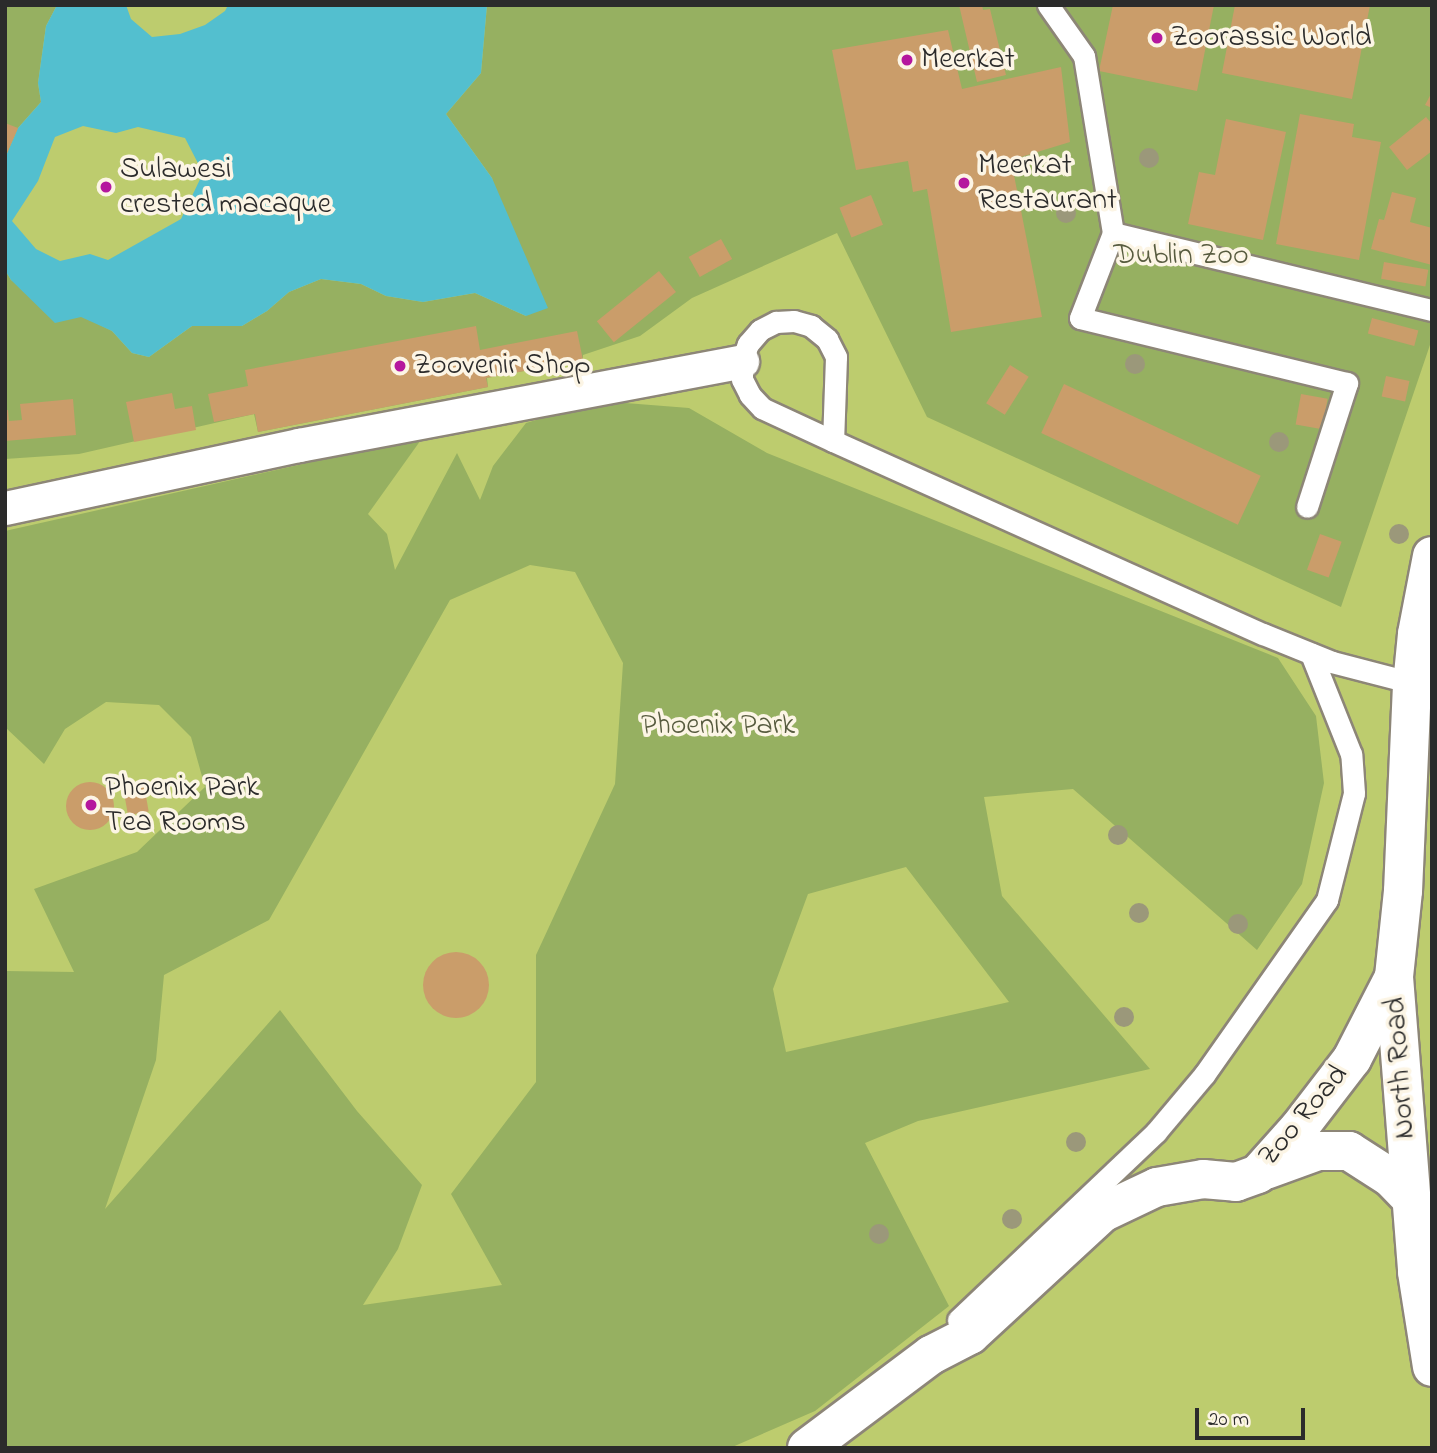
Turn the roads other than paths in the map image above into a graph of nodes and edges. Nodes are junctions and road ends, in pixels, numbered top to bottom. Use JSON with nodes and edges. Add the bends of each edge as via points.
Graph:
{"nodes":[{"id":1,"x":1048,"y":5,"type":"edge"},
{"id":2,"x":1113,"y":233,"type":"junction"},
{"id":3,"x":1432,"y":310,"type":"edge"},
{"id":4,"x":742,"y":361,"type":"junction"},
{"id":5,"x":833,"y":441,"type":"junction"},
{"id":6,"x":1307,"y":507,"type":"dead end"},
{"id":7,"x":5,"y":508,"type":"edge"},
{"id":8,"x":1432,"y":556,"type":"edge"},
{"id":9,"x":1311,"y":654,"type":"junction"},
{"id":10,"x":1422,"y":687,"type":"edge"},
{"id":11,"x":1394,"y":977,"type":"junction"},
{"id":12,"x":1258,"y":1174,"type":"junction"},
{"id":13,"x":1412,"y":1200,"type":"junction"},
{"id":14,"x":930,"y":1355,"type":"junction"},
{"id":15,"x":1432,"y":1367,"type":"edge"},
{"id":16,"x":819,"y":1442,"type":"edge"}],
"edges":[{"from":1,"to":2,"type":"lane","via":[[1084,56]]},
{"from":2,"to":3,"type":"lane"},
{"from":2,"to":6,"type":"lane","via":[[1080,318],[1347,383]]},
{"from":4,"to":5,"type":"lane","via":[[742,379],[762,408]]},
{"from":4,"to":5,"type":"lane","via":[[760,330],[776,322],[811,326],[827,339],[836,357]]},
{"from":4,"to":7,"type":"street","via":[[299,445]]},
{"from":5,"to":9,"type":"lane"},
{"from":8,"to":10,"type":"street","via":[[1417,634]]},
{"from":9,"to":10,"type":"lane"},
{"from":9,"to":14,"type":"lane","via":[[1351,754],[1354,793],[1327,900],[1204,1075],[1156,1132],[957,1321]]},
{"from":10,"to":11,"type":"street"},
{"from":11,"to":12,"type":"street","name":"Zoo Road","via":[[1352,1059]]},
{"from":11,"to":13,"type":"street","name":"North Road"},
{"from":12,"to":13,"type":"street","via":[[1318,1151],[1349,1151],[1391,1178]]},
{"from":12,"to":14,"type":"street","name":"Zoo Road","via":[[1236,1182],[1203,1179],[1157,1187],[1102,1213],[970,1335]]},
{"from":13,"to":15,"type":"street","name":"North Road"},
{"from":14,"to":16,"type":"street","name":"Zoo Road"}]}
